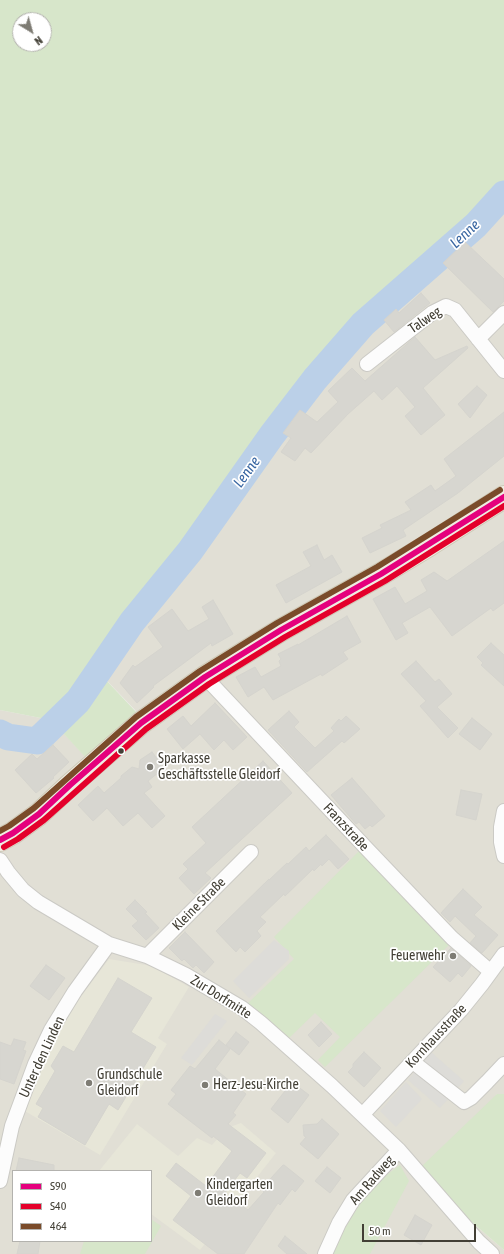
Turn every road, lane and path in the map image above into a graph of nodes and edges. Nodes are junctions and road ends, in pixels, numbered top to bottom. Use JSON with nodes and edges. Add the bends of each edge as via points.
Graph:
{"nodes":[{"id":1,"x":504,"y":314,"type":"edge"},
{"id":2,"x":478,"y":339,"type":"junction"},
{"id":3,"x":367,"y":364,"type":"dead end"},
{"id":4,"x":504,"y":371,"type":"edge"},
{"id":5,"x":504,"y":497,"type":"edge"},
{"id":6,"x":205,"y":677,"type":"junction"},
{"id":7,"x":504,"y":811,"type":"edge"},
{"id":8,"x":0,"y":840,"type":"edge"},
{"id":9,"x":251,"y":852,"type":"dead end"},
{"id":10,"x":504,"y":856,"type":"edge"},
{"id":11,"x":0,"y":860,"type":"edge"},
{"id":12,"x":109,"y":944,"type":"junction"},
{"id":13,"x":504,"y":954,"type":"edge"},
{"id":14,"x":147,"y":956,"type":"junction"},
{"id":15,"x":491,"y":972,"type":"junction"},
{"id":16,"x":413,"y":1062,"type":"junction"},
{"id":17,"x":504,"y":1064,"type":"edge"},
{"id":18,"x":363,"y":1114,"type":"junction"},
{"id":19,"x":399,"y":1150,"type":"junction"},
{"id":20,"x":0,"y":1181,"type":"edge"},
{"id":21,"x":325,"y":1254,"type":"edge"},
{"id":22,"x":492,"y":1254,"type":"edge"}],
"edges":[{"from":1,"to":2,"type":"street"},
{"from":2,"to":3,"type":"street","name":"Talweg","via":[[454,310],[446,306],[432,313]]},
{"from":2,"to":4,"type":"street","name":"Talweg"},
{"from":5,"to":6,"type":"main road","via":[[408,558],[281,630]]},
{"from":6,"to":8,"type":"main road","via":[[141,723],[39,814]]},
{"from":6,"to":15,"type":"street","name":"Franzstraße","via":[[447,932]]},
{"from":7,"to":10,"type":"street","via":[[501,835]]},
{"from":9,"to":14,"type":"street","name":"Kleine Straße"},
{"from":11,"to":12,"type":"street","name":"Zur Dorfmitte","via":[[8,872],[38,902]]},
{"from":12,"to":14,"type":"street","name":"Zur Dorfmitte"},
{"from":12,"to":20,"type":"street","name":"Unter den Linden","via":[[55,1023],[38,1059],[12,1126]]},
{"from":13,"to":15,"type":"street","name":"Kornhausstraße"},
{"from":14,"to":18,"type":"street","name":"Zur Dorfmitte","via":[[197,981],[242,1008],[285,1042]]},
{"from":15,"to":16,"type":"street","name":"Kornhausstraße","via":[[461,1010]]},
{"from":16,"to":17,"type":"street","via":[[464,1102],[488,1082]]},
{"from":16,"to":18,"type":"street","name":"Kornhausstraße"},
{"from":18,"to":19,"type":"street","name":"Zur Dorfmitte"},
{"from":19,"to":21,"type":"street","name":"Am Radweg","via":[[353,1200]]},
{"from":19,"to":22,"type":"street","name":"Zur Dorfmitte"}]}
